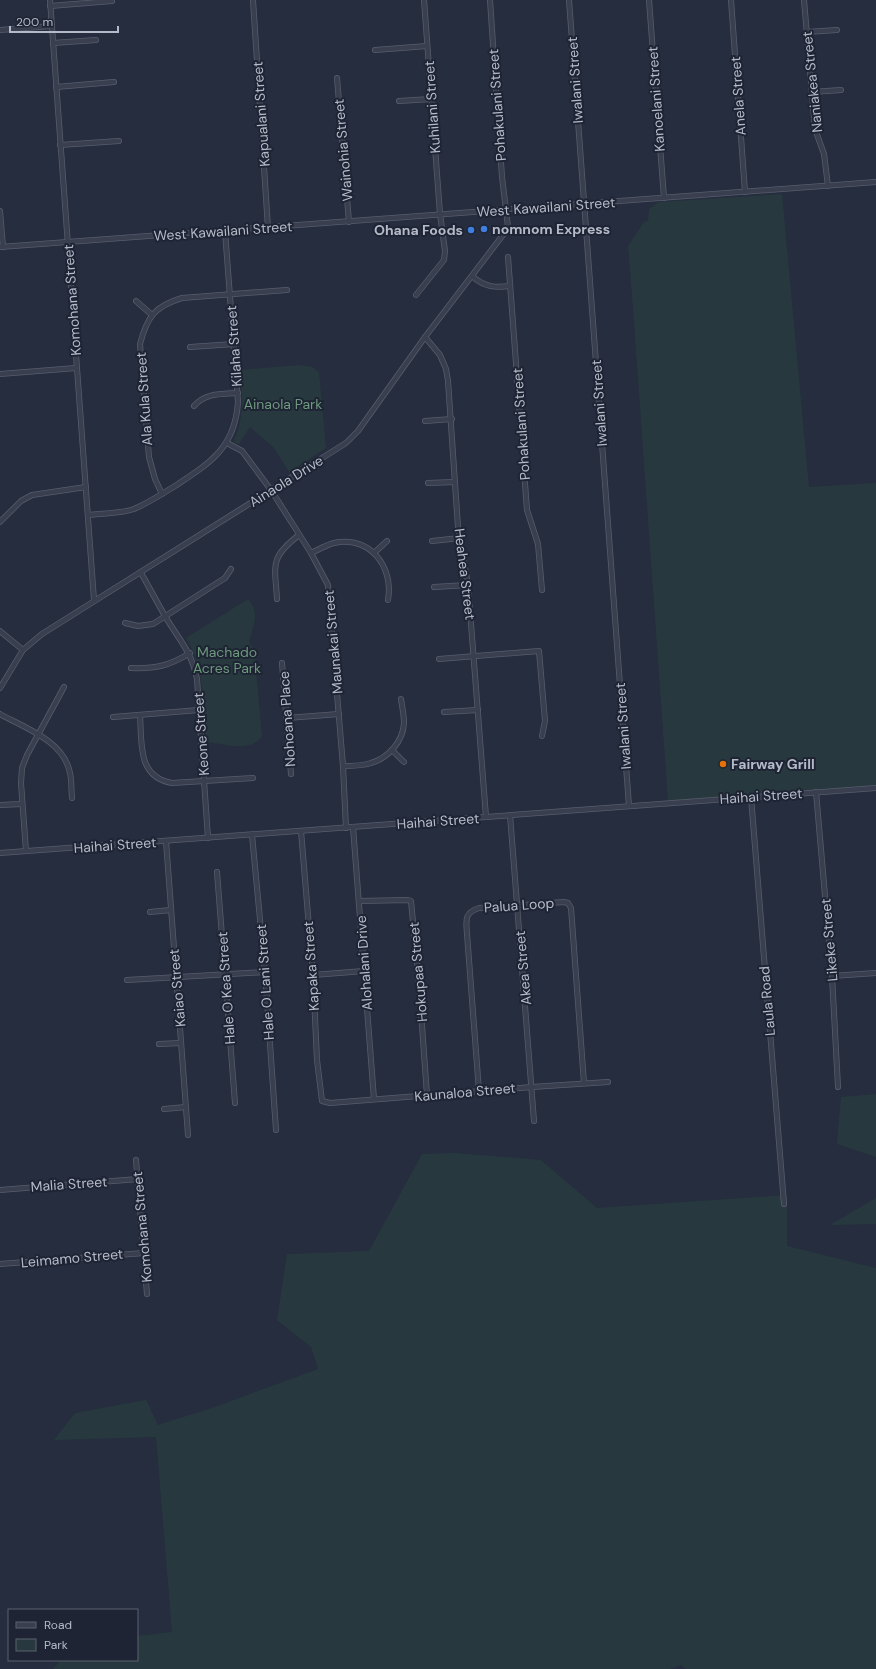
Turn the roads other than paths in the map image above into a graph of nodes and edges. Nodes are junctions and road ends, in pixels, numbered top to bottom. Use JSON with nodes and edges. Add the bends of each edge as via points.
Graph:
{"nodes":[{"id":1,"x":50,"y":0,"type":"edge"},
{"id":2,"x":254,"y":0,"type":"edge"},
{"id":3,"x":424,"y":0,"type":"edge"},
{"id":4,"x":490,"y":0,"type":"edge"},
{"id":5,"x":569,"y":0,"type":"edge"},
{"id":6,"x":649,"y":0,"type":"edge"},
{"id":7,"x":731,"y":0,"type":"edge"},
{"id":8,"x":804,"y":0,"type":"edge"},
{"id":9,"x":112,"y":1,"type":"dead end"},
{"id":10,"x":50,"y":6,"type":"junction"},
{"id":11,"x":52,"y":26,"type":"junction"},
{"id":12,"x":0,"y":30,"type":"edge"},
{"id":13,"x":836,"y":30,"type":"dead end"},
{"id":14,"x":807,"y":32,"type":"junction"},
{"id":15,"x":96,"y":40,"type":"dead end"},
{"id":16,"x":53,"y":43,"type":"junction"},
{"id":17,"x":427,"y":46,"type":"junction"},
{"id":18,"x":375,"y":50,"type":"dead end"},
{"id":19,"x":337,"y":78,"type":"dead end"},
{"id":20,"x":114,"y":82,"type":"dead end"},
{"id":21,"x":56,"y":87,"type":"junction"},
{"id":22,"x":841,"y":90,"type":"dead end"},
{"id":23,"x":812,"y":92,"type":"junction"},
{"id":24,"x":431,"y":99,"type":"junction"},
{"id":25,"x":399,"y":101,"type":"dead end"},
{"id":26,"x":119,"y":141,"type":"dead end"},
{"id":27,"x":60,"y":145,"type":"junction"},
{"id":28,"x":876,"y":182,"type":"edge"},
{"id":29,"x":828,"y":186,"type":"junction"},
{"id":30,"x":745,"y":192,"type":"junction"},
{"id":31,"x":664,"y":198,"type":"junction"},
{"id":32,"x":584,"y":204,"type":"junction"},
{"id":33,"x":505,"y":210,"type":"junction"},
{"id":34,"x":0,"y":211,"type":"edge"},
{"id":35,"x":440,"y":214,"type":"junction"},
{"id":36,"x":349,"y":222,"type":"junction"},
{"id":37,"x":268,"y":228,"type":"junction"},
{"id":38,"x":225,"y":231,"type":"junction"},
{"id":39,"x":68,"y":243,"type":"junction"},
{"id":40,"x":1,"y":247,"type":"edge"},
{"id":41,"x":508,"y":257,"type":"dead end"},
{"id":42,"x":472,"y":276,"type":"junction"},
{"id":43,"x":510,"y":286,"type":"junction"},
{"id":44,"x":287,"y":290,"type":"dead end"},
{"id":45,"x":230,"y":294,"type":"junction"},
{"id":46,"x":416,"y":295,"type":"dead end"},
{"id":47,"x":136,"y":301,"type":"dead end"},
{"id":48,"x":152,"y":315,"type":"junction"},
{"id":49,"x":425,"y":337,"type":"junction"},
{"id":50,"x":234,"y":344,"type":"junction"},
{"id":51,"x":190,"y":347,"type":"dead end"},
{"id":52,"x":76,"y":368,"type":"junction"},
{"id":53,"x":0,"y":374,"type":"edge"},
{"id":54,"x":238,"y":393,"type":"junction"},
{"id":55,"x":194,"y":406,"type":"dead end"},
{"id":56,"x":452,"y":419,"type":"junction"},
{"id":57,"x":425,"y":421,"type":"dead end"},
{"id":58,"x":227,"y":442,"type":"junction"},
{"id":59,"x":455,"y":482,"type":"junction"},
{"id":60,"x":428,"y":483,"type":"dead end"},
{"id":61,"x":86,"y":487,"type":"junction"},
{"id":62,"x":271,"y":490,"type":"junction"},
{"id":63,"x":162,"y":494,"type":"junction"},
{"id":64,"x":88,"y":515,"type":"junction"},
{"id":65,"x":0,"y":522,"type":"edge"},
{"id":66,"x":299,"y":535,"type":"junction"},
{"id":67,"x":460,"y":538,"type":"junction"},
{"id":68,"x":387,"y":541,"type":"dead end"},
{"id":69,"x":432,"y":541,"type":"dead end"},
{"id":70,"x":311,"y":553,"type":"junction"},
{"id":71,"x":374,"y":553,"type":"junction"},
{"id":72,"x":231,"y":569,"type":"dead end"},
{"id":73,"x":141,"y":573,"type":"junction"},
{"id":74,"x":468,"y":585,"type":"junction"},
{"id":75,"x":434,"y":587,"type":"dead end"},
{"id":76,"x":542,"y":590,"type":"dead end"},
{"id":77,"x":277,"y":599,"type":"dead end"},
{"id":78,"x":94,"y":600,"type":"junction"},
{"id":79,"x":388,"y":600,"type":"dead end"},
{"id":80,"x":166,"y":617,"type":"junction"},
{"id":81,"x":124,"y":623,"type":"dead end"},
{"id":82,"x":0,"y":631,"type":"edge"},
{"id":83,"x":24,"y":650,"type":"junction"},
{"id":84,"x":190,"y":653,"type":"junction"},
{"id":85,"x":474,"y":656,"type":"junction"},
{"id":86,"x":439,"y":660,"type":"dead end"},
{"id":87,"x":282,"y":663,"type":"dead end"},
{"id":88,"x":131,"y":668,"type":"dead end"},
{"id":89,"x":64,"y":687,"type":"dead end"},
{"id":90,"x":0,"y":688,"type":"edge"},
{"id":91,"x":401,"y":698,"type":"dead end"},
{"id":92,"x":199,"y":710,"type":"junction"},
{"id":93,"x":478,"y":710,"type":"junction"},
{"id":94,"x":444,"y":712,"type":"dead end"},
{"id":95,"x":0,"y":714,"type":"edge"},
{"id":96,"x":339,"y":714,"type":"junction"},
{"id":97,"x":140,"y":715,"type":"junction"},
{"id":98,"x":113,"y":717,"type":"dead end"},
{"id":99,"x":287,"y":718,"type":"junction"},
{"id":100,"x":38,"y":735,"type":"junction"},
{"id":101,"x":542,"y":736,"type":"dead end"},
{"id":102,"x":392,"y":750,"type":"junction"},
{"id":103,"x":404,"y":762,"type":"dead end"},
{"id":104,"x":343,"y":766,"type":"junction"},
{"id":105,"x":291,"y":774,"type":"dead end"},
{"id":106,"x":253,"y":778,"type":"dead end"},
{"id":107,"x":204,"y":782,"type":"junction"},
{"id":108,"x":876,"y":788,"type":"edge"},
{"id":109,"x":816,"y":792,"type":"junction"},
{"id":110,"x":750,"y":797,"type":"junction"},
{"id":111,"x":72,"y":798,"type":"dead end"},
{"id":112,"x":22,"y":804,"type":"junction"},
{"id":113,"x":0,"y":805,"type":"edge"},
{"id":114,"x":629,"y":806,"type":"junction"},
{"id":115,"x":510,"y":815,"type":"junction"},
{"id":116,"x":486,"y":817,"type":"junction"},
{"id":117,"x":353,"y":827,"type":"junction"},
{"id":118,"x":346,"y":828,"type":"junction"},
{"id":119,"x":301,"y":831,"type":"junction"},
{"id":120,"x":252,"y":835,"type":"junction"},
{"id":121,"x":208,"y":838,"type":"junction"},
{"id":122,"x":166,"y":841,"type":"junction"},
{"id":123,"x":26,"y":851,"type":"junction"},
{"id":124,"x":0,"y":853,"type":"edge"},
{"id":125,"x":217,"y":872,"type":"dead end"},
{"id":126,"x":359,"y":902,"type":"junction"},
{"id":127,"x":517,"y":905,"type":"junction"},
{"id":128,"x":171,"y":910,"type":"junction"},
{"id":129,"x":150,"y":912,"type":"dead end"},
{"id":130,"x":364,"y":970,"type":"junction"},
{"id":131,"x":265,"y":972,"type":"junction"},
{"id":132,"x":876,"y":973,"type":"edge"},
{"id":133,"x":225,"y":974,"type":"junction"},
{"id":134,"x":313,"y":975,"type":"junction"},
{"id":135,"x":832,"y":976,"type":"junction"},
{"id":136,"x":176,"y":977,"type":"junction"},
{"id":137,"x":127,"y":980,"type":"dead end"},
{"id":138,"x":181,"y":1043,"type":"junction"},
{"id":139,"x":159,"y":1044,"type":"dead end"},
{"id":140,"x":608,"y":1082,"type":"dead end"},
{"id":141,"x":584,"y":1083,"type":"junction"},
{"id":142,"x":532,"y":1087,"type":"junction"},
{"id":143,"x":838,"y":1087,"type":"dead end"},
{"id":144,"x":478,"y":1091,"type":"junction"},
{"id":145,"x":427,"y":1095,"type":"junction"},
{"id":146,"x":374,"y":1099,"type":"junction"},
{"id":147,"x":322,"y":1101,"type":"joint"},
{"id":148,"x":235,"y":1103,"type":"dead end"},
{"id":149,"x":186,"y":1108,"type":"junction"},
{"id":150,"x":164,"y":1109,"type":"dead end"},
{"id":151,"x":534,"y":1121,"type":"dead end"},
{"id":152,"x":276,"y":1130,"type":"dead end"},
{"id":153,"x":188,"y":1135,"type":"dead end"},
{"id":154,"x":136,"y":1160,"type":"dead end"},
{"id":155,"x":138,"y":1179,"type":"junction"},
{"id":156,"x":0,"y":1190,"type":"edge"},
{"id":157,"x":784,"y":1204,"type":"dead end"},
{"id":158,"x":144,"y":1253,"type":"junction"},
{"id":159,"x":0,"y":1264,"type":"edge"},
{"id":160,"x":147,"y":1294,"type":"dead end"}],
"edges":[{"from":1,"to":10,"type":"street","name":"Komohana Street"},
{"from":2,"to":37,"type":"street","name":"Kapualani Street"},
{"from":3,"to":17,"type":"street","name":"Kuhilani Street"},
{"from":4,"to":33,"type":"street","name":"Pohakulani Street"},
{"from":5,"to":32,"type":"street","name":"Iwalani Street"},
{"from":6,"to":31,"type":"street","name":"Kanoelani Street"},
{"from":7,"to":30,"type":"street","name":"Anela Street"},
{"from":8,"to":14,"type":"street","name":"Naniakea Street"},
{"from":9,"to":10,"type":"street"},
{"from":10,"to":11,"type":"street","name":"Komohana Street"},
{"from":11,"to":12,"type":"street"},
{"from":11,"to":16,"type":"street","name":"Komohana Street"},
{"from":13,"to":14,"type":"street"},
{"from":14,"to":23,"type":"street","name":"Naniakea Street"},
{"from":15,"to":16,"type":"street"},
{"from":16,"to":21,"type":"street","name":"Komohana Street"},
{"from":17,"to":18,"type":"street"},
{"from":17,"to":24,"type":"street","name":"Kuhilani Street"},
{"from":19,"to":36,"type":"street","name":"Wainohia Street"},
{"from":20,"to":21,"type":"street"},
{"from":21,"to":27,"type":"street","name":"Komohana Street"},
{"from":22,"to":23,"type":"street"},
{"from":23,"to":29,"type":"street","name":"Naniakea Street","via":[[815,129],[824,154]]},
{"from":24,"to":25,"type":"street"},
{"from":24,"to":35,"type":"street","name":"Kuhilani Street"},
{"from":26,"to":27,"type":"street"},
{"from":27,"to":39,"type":"street","name":"Komohana Street"},
{"from":28,"to":29,"type":"street","name":"West Kawailani Street"},
{"from":29,"to":30,"type":"street","name":"West Kawailani Street"},
{"from":30,"to":31,"type":"street","name":"West Kawailani Street"},
{"from":31,"to":32,"type":"street","name":"West Kawailani Street"},
{"from":32,"to":33,"type":"street","name":"West Kawailani Street"},
{"from":32,"to":114,"type":"street","name":"Iwalani Street"},
{"from":33,"to":35,"type":"street","name":"West Kawailani Street"},
{"from":33,"to":42,"type":"street","name":"Ainaola Drive","via":[[508,227]]},
{"from":34,"to":40,"type":"street"},
{"from":35,"to":36,"type":"street","name":"West Kawailani Street"},
{"from":35,"to":46,"type":"street","name":"Kuhilani Street","via":[[445,243],[444,260]]},
{"from":36,"to":37,"type":"street","name":"West Kawailani Street"},
{"from":37,"to":38,"type":"street","name":"West Kawailani Street"},
{"from":38,"to":39,"type":"street","name":"West Kawailani Street"},
{"from":38,"to":45,"type":"street","name":"Kilaha Street"},
{"from":39,"to":40,"type":"street","name":"West Kawailani Street"},
{"from":39,"to":52,"type":"street","name":"Komohana Street"},
{"from":41,"to":43,"type":"street","name":"Pohakulani Street"},
{"from":42,"to":43,"type":"street","via":[[488,286]]},
{"from":42,"to":49,"type":"street","name":"Ainaola Drive"},
{"from":43,"to":76,"type":"street","name":"Pohakulani Street","via":[[527,510],[538,544]]},
{"from":44,"to":45,"type":"street","name":"Ala Kula Street"},
{"from":45,"to":48,"type":"street","name":"Ala Kula Street","via":[[182,298],[169,302]]},
{"from":45,"to":50,"type":"street","name":"Kilaha Street"},
{"from":47,"to":48,"type":"street"},
{"from":48,"to":63,"type":"street","name":"Ala Kula Street","via":[[140,344],[149,457]]},
{"from":49,"to":56,"type":"street","name":"Heahea Street","via":[[444,363]]},
{"from":49,"to":62,"type":"street","name":"Ainaola Drive","via":[[346,444]]},
{"from":50,"to":51,"type":"street"},
{"from":50,"to":54,"type":"street","name":"Kilaha Street"},
{"from":52,"to":53,"type":"street"},
{"from":52,"to":61,"type":"street","name":"Komohana Street"},
{"from":54,"to":55,"type":"street","via":[[209,396],[200,399]]},
{"from":54,"to":58,"type":"street","name":"Kilaha Street","via":[[237,416]]},
{"from":56,"to":57,"type":"street"},
{"from":56,"to":59,"type":"street","name":"Heahea Street"},
{"from":58,"to":62,"type":"street","name":"Maunakai Street","via":[[242,452]]},
{"from":58,"to":63,"type":"street","name":"Kilaha Street","via":[[218,455],[205,466]]},
{"from":59,"to":60,"type":"street"},
{"from":59,"to":67,"type":"street","name":"Heahea Street"},
{"from":61,"to":64,"type":"street","name":"Komohana Street"},
{"from":61,"to":65,"type":"street","via":[[32,495],[21,500]]},
{"from":62,"to":66,"type":"street","name":"Maunakai Street"},
{"from":62,"to":73,"type":"street","name":"Ainaola Drive"},
{"from":63,"to":64,"type":"street","name":"Kilaha Street","via":[[134,509]]},
{"from":64,"to":78,"type":"street","name":"Komohana Street"},
{"from":66,"to":70,"type":"street","name":"Maunakai Street"},
{"from":66,"to":77,"type":"street","via":[[282,549],[276,561]]},
{"from":67,"to":69,"type":"street"},
{"from":67,"to":74,"type":"street","name":"Heahea Street"},
{"from":68,"to":71,"type":"street"},
{"from":70,"to":71,"type":"street","via":[[334,543],[346,542]]},
{"from":70,"to":96,"type":"street","name":"Maunakai Street","via":[[325,577],[330,594]]},
{"from":71,"to":79,"type":"street","via":[[388,574]]},
{"from":72,"to":80,"type":"street","via":[[225,578]]},
{"from":73,"to":78,"type":"street","name":"Ainaola Drive"},
{"from":73,"to":80,"type":"street","name":"Keone Street"},
{"from":74,"to":75,"type":"street"},
{"from":74,"to":85,"type":"street","name":"Heahea Street"},
{"from":78,"to":83,"type":"street","name":"Ainaola Drive","via":[[42,634]]},
{"from":80,"to":81,"type":"street","via":[[146,626]]},
{"from":80,"to":84,"type":"street","name":"Keone Street"},
{"from":82,"to":83,"type":"street"},
{"from":83,"to":90,"type":"street","name":"Ainaola Drive"},
{"from":84,"to":88,"type":"street","via":[[158,668]]},
{"from":84,"to":92,"type":"street","name":"Keone Street","via":[[197,679]]},
{"from":85,"to":86,"type":"street"},
{"from":85,"to":93,"type":"street","name":"Heahea Street"},
{"from":85,"to":101,"type":"street","via":[[539,651],[545,721]]},
{"from":87,"to":99,"type":"street","name":"Nohoana Place"},
{"from":89,"to":100,"type":"street"},
{"from":91,"to":102,"type":"street","via":[[403,729]]},
{"from":92,"to":97,"type":"street"},
{"from":92,"to":107,"type":"street","name":"Keone Street"},
{"from":93,"to":94,"type":"street"},
{"from":93,"to":116,"type":"street","name":"Heahea Street"},
{"from":95,"to":100,"type":"street"},
{"from":96,"to":99,"type":"street"},
{"from":96,"to":104,"type":"street","name":"Maunakai Street"},
{"from":97,"to":98,"type":"street"},
{"from":97,"to":107,"type":"street","via":[[143,757],[151,773],[161,780],[172,783]]},
{"from":99,"to":105,"type":"street","name":"Nohoana Place"},
{"from":100,"to":111,"type":"street","via":[[54,744],[67,762]]},
{"from":100,"to":112,"type":"street","via":[[22,768]]},
{"from":102,"to":103,"type":"street"},
{"from":102,"to":104,"type":"street","via":[[371,763]]},
{"from":104,"to":118,"type":"street","name":"Maunakai Street"},
{"from":106,"to":107,"type":"street"},
{"from":107,"to":121,"type":"street","name":"Keone Street"},
{"from":108,"to":109,"type":"street","name":"Haihai Street"},
{"from":109,"to":110,"type":"street","name":"Haihai Street"},
{"from":109,"to":135,"type":"street","name":"Likeke Street"},
{"from":110,"to":114,"type":"street","name":"Haihai Street"},
{"from":110,"to":157,"type":"street","name":"Laula Road"},
{"from":112,"to":113,"type":"street"},
{"from":112,"to":123,"type":"street"},
{"from":114,"to":115,"type":"street","name":"Haihai Street"},
{"from":115,"to":116,"type":"street","name":"Haihai Street"},
{"from":115,"to":127,"type":"street","name":"Akea Street"},
{"from":116,"to":117,"type":"street","name":"Haihai Street"},
{"from":117,"to":118,"type":"street","name":"Haihai Street"},
{"from":117,"to":126,"type":"street","name":"Alohalani Drive"},
{"from":118,"to":119,"type":"street","name":"Haihai Street"},
{"from":119,"to":120,"type":"street","name":"Haihai Street"},
{"from":119,"to":134,"type":"street","name":"Kapaka Street"},
{"from":120,"to":121,"type":"street","name":"Haihai Street"},
{"from":120,"to":131,"type":"street","name":"Hale O Lani Street"},
{"from":121,"to":122,"type":"street","name":"Haihai Street"},
{"from":122,"to":123,"type":"street","name":"Haihai Street"},
{"from":122,"to":128,"type":"street","name":"Kaiao Street"},
{"from":123,"to":124,"type":"street","name":"Haihai Street"},
{"from":125,"to":133,"type":"street","name":"Hale O Kea Street"},
{"from":126,"to":130,"type":"street","name":"Alohalani Drive"},
{"from":126,"to":145,"type":"street","name":"Hokupaa Street","via":[[411,901]]},
{"from":127,"to":141,"type":"street","name":"Palua Loop","via":[[564,902],[571,908]]},
{"from":127,"to":142,"type":"street","name":"Akea Street"},
{"from":127,"to":144,"type":"street","name":"Palua Loop","via":[[471,910],[466,919]]},
{"from":128,"to":129,"type":"street"},
{"from":128,"to":136,"type":"street","name":"Kaiao Street"},
{"from":130,"to":134,"type":"street"},
{"from":130,"to":146,"type":"street","name":"Alohalani Drive"},
{"from":131,"to":133,"type":"street"},
{"from":131,"to":152,"type":"street","name":"Hale O Lani Street"},
{"from":132,"to":135,"type":"street"},
{"from":133,"to":136,"type":"street"},
{"from":133,"to":148,"type":"street","name":"Hale O Kea Street"},
{"from":134,"to":147,"type":"street","name":"Kapaka Street","via":[[317,1060]]},
{"from":135,"to":143,"type":"street","name":"Likeke Street"},
{"from":136,"to":137,"type":"street"},
{"from":136,"to":138,"type":"street","name":"Kaiao Street"},
{"from":138,"to":139,"type":"street"},
{"from":138,"to":149,"type":"street","name":"Kaiao Street"},
{"from":140,"to":141,"type":"street","name":"Kaunaloa Street"},
{"from":141,"to":142,"type":"street","name":"Kaunaloa Street"},
{"from":142,"to":144,"type":"street","name":"Kaunaloa Street"},
{"from":142,"to":151,"type":"street","name":"Akea Street"},
{"from":144,"to":145,"type":"street","name":"Kaunaloa Street"},
{"from":145,"to":146,"type":"street","name":"Kaunaloa Street"},
{"from":146,"to":147,"type":"street","name":"Kaunaloa Street","via":[[330,1103]]},
{"from":149,"to":150,"type":"street"},
{"from":149,"to":153,"type":"street","name":"Kaiao Street"},
{"from":154,"to":155,"type":"street","name":"Komohana Street"},
{"from":155,"to":156,"type":"street","name":"Malia Street"},
{"from":155,"to":158,"type":"street","name":"Komohana Street"},
{"from":158,"to":159,"type":"street","name":"Leimamo Street"},
{"from":158,"to":160,"type":"street","name":"Komohana Street"}]}
